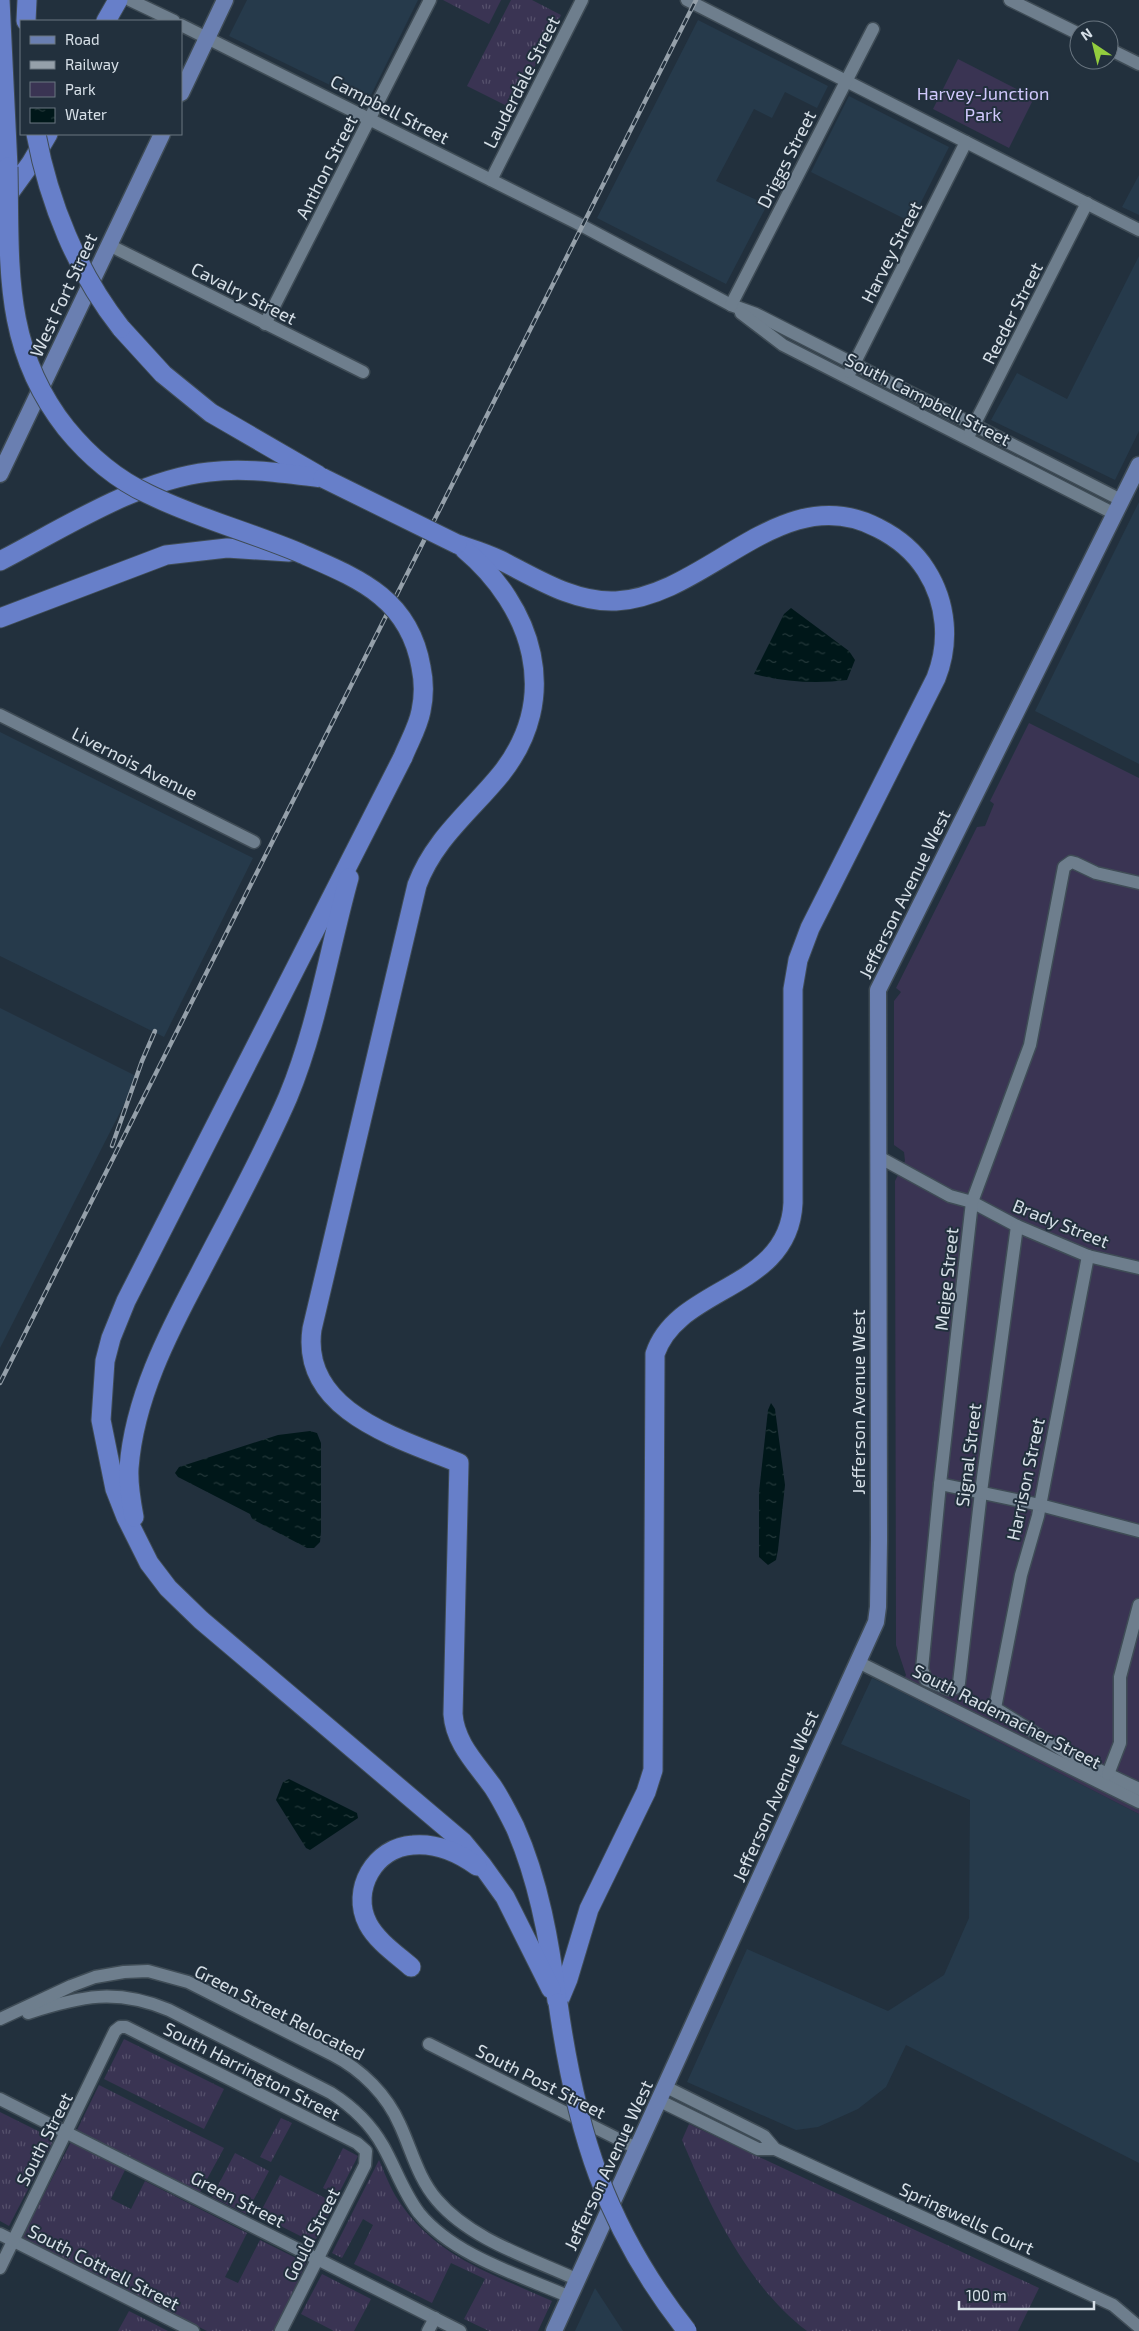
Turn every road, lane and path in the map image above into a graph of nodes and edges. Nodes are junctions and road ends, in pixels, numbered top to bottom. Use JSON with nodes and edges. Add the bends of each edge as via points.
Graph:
{"nodes":[{"id":1,"x":0,"y":0,"type":"edge"},
{"id":2,"x":27,"y":0,"type":"edge"},
{"id":3,"x":118,"y":0,"type":"edge"},
{"id":4,"x":130,"y":0,"type":"edge"},
{"id":5,"x":225,"y":0,"type":"edge"},
{"id":6,"x":430,"y":0,"type":"edge"},
{"id":7,"x":582,"y":0,"type":"edge"},
{"id":8,"x":1010,"y":0,"type":"edge"},
{"id":9,"x":691,"y":2,"type":"edge"},
{"id":10,"x":26,"y":20,"type":"edge"},
{"id":11,"x":107,"y":20,"type":"edge"},
{"id":12,"x":172,"y":20,"type":"edge"},
{"id":13,"x":182,"y":26,"type":"edge"},
{"id":14,"x":1069,"y":29,"type":"edge"},
{"id":15,"x":873,"y":30,"type":"dead end"},
{"id":16,"x":207,"y":38,"type":"junction"},
{"id":17,"x":1119,"y":54,"type":"edge"},
{"id":18,"x":1139,"y":64,"type":"edge"},
{"id":19,"x":845,"y":81,"type":"junction"},
{"id":20,"x":182,"y":91,"type":"edge"},
{"id":21,"x":370,"y":118,"type":"junction"},
{"id":22,"x":36,"y":135,"type":"edge"},
{"id":23,"x":47,"y":135,"type":"edge"},
{"id":24,"x":162,"y":135,"type":"edge"},
{"id":25,"x":966,"y":142,"type":"junction"},
{"id":26,"x":491,"y":180,"type":"junction"},
{"id":27,"x":1087,"y":203,"type":"junction"},
{"id":28,"x":0,"y":206,"type":"edge"},
{"id":29,"x":583,"y":226,"type":"joint"},
{"id":30,"x":1139,"y":230,"type":"edge"},
{"id":31,"x":109,"y":245,"type":"junction"},
{"id":32,"x":731,"y":305,"type":"junction"},
{"id":33,"x":266,"y":324,"type":"junction"},
{"id":34,"x":854,"y":364,"type":"junction"},
{"id":35,"x":363,"y":372,"type":"dead end"},
{"id":36,"x":847,"y":377,"type":"junction"},
{"id":37,"x":974,"y":425,"type":"junction"},
{"id":38,"x":967,"y":439,"type":"junction"},
{"id":39,"x":1139,"y":465,"type":"edge"},
{"id":40,"x":0,"y":474,"type":"edge"},
{"id":41,"x":323,"y":478,"type":"junction"},
{"id":42,"x":1118,"y":507,"type":"junction"},
{"id":43,"x":457,"y":544,"type":"junction"},
{"id":44,"x":302,"y":554,"type":"junction"},
{"id":45,"x":0,"y":561,"type":"edge"},
{"id":46,"x":0,"y":618,"type":"edge"},
{"id":47,"x":0,"y":715,"type":"edge"},
{"id":48,"x":362,"y":836,"type":"junction"},
{"id":49,"x":254,"y":842,"type":"dead end"},
{"id":50,"x":1139,"y":883,"type":"edge"},
{"id":51,"x":884,"y":1159,"type":"junction"},
{"id":52,"x":972,"y":1202,"type":"junction"},
{"id":53,"x":1017,"y":1226,"type":"junction"},
{"id":54,"x":1088,"y":1256,"type":"junction"},
{"id":55,"x":1139,"y":1268,"type":"edge"},
{"id":56,"x":940,"y":1484,"type":"junction"},
{"id":57,"x":981,"y":1492,"type":"junction"},
{"id":58,"x":1040,"y":1505,"type":"junction"},
{"id":59,"x":1139,"y":1531,"type":"edge"},
{"id":60,"x":144,"y":1553,"type":"junction"},
{"id":61,"x":1139,"y":1605,"type":"edge"},
{"id":62,"x":858,"y":1662,"type":"junction"},
{"id":63,"x":955,"y":1688,"type":"joint"},
{"id":64,"x":1108,"y":1774,"type":"junction"},
{"id":65,"x":1139,"y":1789,"type":"edge"},
{"id":66,"x":1139,"y":1802,"type":"edge"},
{"id":67,"x":495,"y":1881,"type":"junction"},
{"id":68,"x":411,"y":1967,"type":"dead end"},
{"id":69,"x":558,"y":2003,"type":"junction"},
{"id":70,"x":0,"y":2021,"type":"edge"},
{"id":71,"x":120,"y":2027,"type":"joint"},
{"id":72,"x":429,"y":2044,"type":"dead end"},
{"id":73,"x":663,"y":2094,"type":"junction"},
{"id":74,"x":0,"y":2100,"type":"edge"},
{"id":75,"x":67,"y":2133,"type":"junction"},
{"id":76,"x":638,"y":2149,"type":"junction"},
{"id":77,"x":366,"y":2151,"type":"joint"},
{"id":78,"x":0,"y":2234,"type":"edge"},
{"id":79,"x":12,"y":2241,"type":"junction"},
{"id":80,"x":318,"y":2259,"type":"junction"},
{"id":81,"x":0,"y":2268,"type":"edge"},
{"id":82,"x":578,"y":2280,"type":"junction"},
{"id":83,"x":570,"y":2297,"type":"junction"},
{"id":84,"x":435,"y":2318,"type":"junction"},
{"id":85,"x":1139,"y":2327,"type":"edge"},
{"id":86,"x":193,"y":2331,"type":"edge"},
{"id":87,"x":281,"y":2331,"type":"edge"},
{"id":88,"x":428,"y":2331,"type":"edge"},
{"id":89,"x":460,"y":2331,"type":"edge"},
{"id":90,"x":554,"y":2331,"type":"edge"},
{"id":91,"x":687,"y":2331,"type":"edge"}],
"edges":[{"from":1,"to":44,"type":"highway","bridge":true,"via":[[11,286],[16,323],[39,386],[66,428],[94,457],[137,489]]},
{"from":2,"to":10,"type":"highway"},
{"from":3,"to":11,"type":"highway"},
{"from":4,"to":12,"type":"street"},
{"from":5,"to":16,"type":"main road"},
{"from":6,"to":21,"type":"street","name":"Anthon Street"},
{"from":7,"to":26,"type":"street","name":"Lauderdale Street"},
{"from":8,"to":14,"type":"street"},
{"from":9,"to":19,"type":"street"},
{"from":13,"to":16,"type":"street","name":"Campbell Street"},
{"from":15,"to":19,"type":"street","name":"Driggs Street"},
{"from":16,"to":20,"type":"main road"},
{"from":16,"to":21,"type":"street","name":"Campbell Street"},
{"from":17,"to":18,"type":"street"},
{"from":19,"to":25,"type":"street"},
{"from":19,"to":32,"type":"street","name":"Driggs Street"},
{"from":21,"to":26,"type":"street","name":"Campbell Street"},
{"from":21,"to":33,"type":"street","name":"Anthon Street"},
{"from":22,"to":41,"type":"highway","bridge":true,"via":[[66,234],[88,278],[121,328],[164,374],[212,413]]},
{"from":23,"to":28,"type":"highway"},
{"from":24,"to":31,"type":"main road","name":"West Fort Street"},
{"from":25,"to":27,"type":"street"},
{"from":25,"to":34,"type":"street","name":"Harvey Street"},
{"from":26,"to":29,"type":"street","name":"Campbell Street"},
{"from":27,"to":30,"type":"street"},
{"from":27,"to":37,"type":"street","name":"Reeder Street"},
{"from":29,"to":32,"type":"street","name":"South Campbell Street"},
{"from":31,"to":33,"type":"street","name":"Cavalry Street"},
{"from":31,"to":40,"type":"main road","name":"West Fort Street"},
{"from":32,"to":34,"type":"street","name":"South Campbell Street","via":[[756,314]]},
{"from":32,"to":36,"type":"street","name":"South Campbell Street","via":[[783,345]]},
{"from":33,"to":35,"type":"street","name":"Cavalry Street"},
{"from":34,"to":36,"type":"street","name":"Harvey Street"},
{"from":34,"to":37,"type":"street","name":"South Campbell Street"},
{"from":36,"to":38,"type":"street","name":"South Campbell Street"},
{"from":37,"to":38,"type":"street","name":"Reeder Street"},
{"from":37,"to":42,"type":"street","name":"South Campbell Street"},
{"from":38,"to":42,"type":"street","name":"South Campbell Street"},
{"from":39,"to":42,"type":"main road","name":"Jefferson Avenue West"},
{"from":41,"to":43,"type":"highway","bridge":true},
{"from":41,"to":45,"type":"highway","via":[[246,470],[202,473],[152,485]]},
{"from":42,"to":51,"type":"main road","name":"Jefferson Avenue West","via":[[879,986]]},
{"from":43,"to":69,"type":"highway","via":[[488,572],[511,602],[525,631],[534,679],[530,716],[515,754],[439,843],[417,885],[311,1336],[320,1377],[354,1416],[459,1463],[456,1731],[498,1795],[524,1849],[546,1932]]},
{"from":43,"to":69,"type":"highway","via":[[491,556],[574,595],[618,600],[669,586],[790,521],[836,516],[871,524],[897,539],[927,571],[944,618],[942,657],[936,678],[810,928],[798,960],[793,989],[793,1203],[788,1231],[760,1267],[678,1320],[655,1354],[653,1770],[646,1792],[589,1909]]},
{"from":44,"to":46,"type":"highway","via":[[227,548],[180,552],[150,560]]},
{"from":44,"to":48,"type":"highway","bridge":true,"via":[[344,571],[375,591],[396,611],[413,639],[421,664],[423,694],[418,720],[403,757]]},
{"from":47,"to":49,"type":"street","name":"Livernois Avenue"},
{"from":48,"to":60,"type":"highway","via":[[296,1077],[247,1182],[174,1323],[138,1420],[129,1479],[134,1518]]},
{"from":48,"to":60,"type":"highway","via":[[136,1280],[111,1338],[102,1378],[103,1433],[115,1489]]},
{"from":50,"to":52,"type":"street","name":"Meige Street","via":[[1096,873],[1075,863],[1067,864],[1061,872],[1030,1045]]},
{"from":51,"to":52,"type":"street","name":"Brady Street","via":[[950,1196]]},
{"from":51,"to":62,"type":"main road","name":"Jefferson Avenue West","via":[[878,1607],[873,1631]]},
{"from":52,"to":53,"type":"street","name":"Brady Street"},
{"from":52,"to":56,"type":"street","name":"Meige Street"},
{"from":53,"to":54,"type":"street","name":"Brady Street"},
{"from":53,"to":57,"type":"street","name":"Signal Street"},
{"from":54,"to":55,"type":"street","name":"Brady Street"},
{"from":54,"to":58,"type":"street","name":"Harrison Street"},
{"from":56,"to":57,"type":"street"},
{"from":56,"to":63,"type":"street","name":"Meige Street","via":[[922,1673],[926,1680],[948,1689]]},
{"from":57,"to":58,"type":"street"},
{"from":57,"to":63,"type":"street","name":"Signal Street","via":[[959,1683]]},
{"from":58,"to":59,"type":"street"},
{"from":58,"to":64,"type":"street","name":"Harrison Street","via":[[1021,1574],[995,1708],[1078,1760]]},
{"from":60,"to":67,"type":"highway","via":[[156,1574],[188,1608],[453,1832]]},
{"from":61,"to":64,"type":"street","via":[[1120,1677],[1120,1743]]},
{"from":62,"to":66,"type":"street","name":"South Rademacher Street"},
{"from":62,"to":73,"type":"main road","name":"Jefferson Avenue West"},
{"from":64,"to":65,"type":"street"},
{"from":67,"to":68,"type":"highway","via":[[457,1854],[425,1845],[402,1847],[375,1864],[362,1889],[364,1916],[377,1936]]},
{"from":67,"to":69,"type":"highway"},
{"from":69,"to":91,"type":"highway","bridge":true,"via":[[576,2106],[598,2180],[633,2250]]},
{"from":70,"to":82,"type":"street","name":"Green Street Relocated","via":[[71,1986],[108,1974],[148,1971],[188,1982],[355,2068],[374,2085],[393,2110],[422,2178],[453,2217],[481,2236]]},
{"from":70,"to":83,"type":"street","name":"Green Street Relocated","via":[[90,1996],[123,1996],[169,2010],[346,2103],[373,2130],[406,2195],[439,2233],[472,2255]]},
{"from":71,"to":75,"type":"street","name":"South Street"},
{"from":71,"to":77,"type":"street","name":"South Harrington Street","via":[[126,2027],[357,2143]]},
{"from":72,"to":76,"type":"street","name":"South Post Street"},
{"from":73,"to":76,"type":"main road","name":"Jefferson Avenue West"},
{"from":73,"to":85,"type":"street","name":"Springwells Court","via":[[764,2136],[775,2149],[1113,2305]]},
{"from":74,"to":75,"type":"street","name":"Green Street"},
{"from":75,"to":79,"type":"street","name":"South Street"},
{"from":75,"to":80,"type":"street","name":"Green Street"},
{"from":76,"to":82,"type":"main road","name":"Jefferson Avenue West"},
{"from":77,"to":80,"type":"street","name":"Gould Street","via":[[365,2165]]},
{"from":78,"to":79,"type":"street","name":"South Cottrell Street"},
{"from":79,"to":81,"type":"street","name":"South Street"},
{"from":79,"to":86,"type":"street","name":"South Cottrell Street"},
{"from":80,"to":84,"type":"street","name":"Green Street"},
{"from":80,"to":87,"type":"street","name":"Gould Street"},
{"from":82,"to":83,"type":"main road","name":"Jefferson Avenue West"},
{"from":83,"to":90,"type":"main road","name":"Jefferson Avenue West"},
{"from":84,"to":88,"type":"street"},
{"from":84,"to":89,"type":"street","name":"Green Street"}]}
